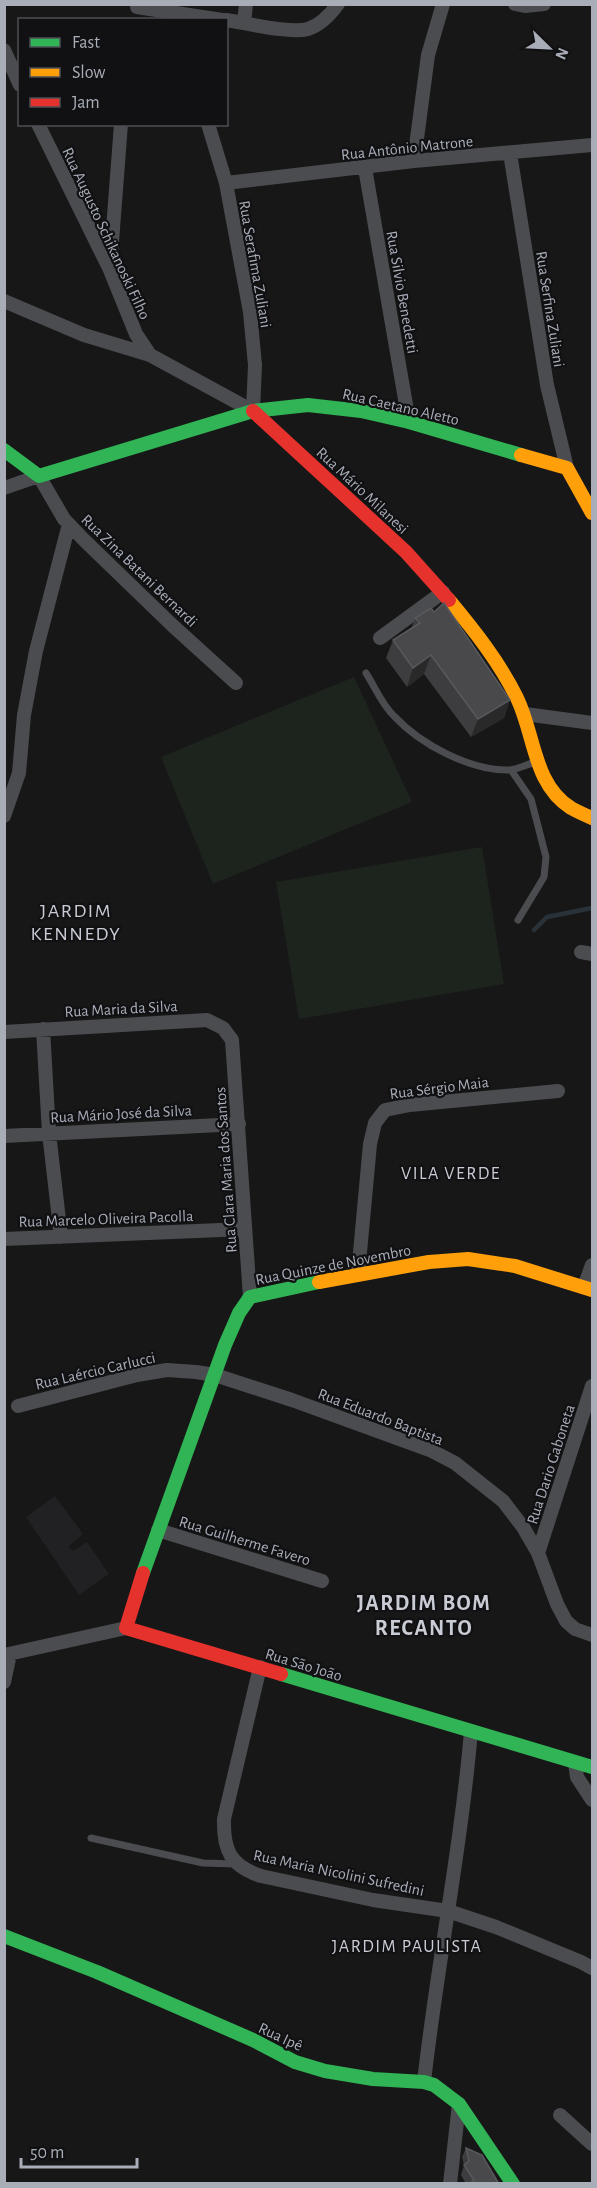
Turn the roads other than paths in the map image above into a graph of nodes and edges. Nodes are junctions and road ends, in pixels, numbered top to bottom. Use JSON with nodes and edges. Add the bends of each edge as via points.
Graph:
{"nodes":[{"id":1,"x":246,"y":4,"type":"edge"},
{"id":2,"x":338,"y":4,"type":"edge"},
{"id":3,"x":443,"y":4,"type":"edge"},
{"id":4,"x":515,"y":4,"type":"edge"},
{"id":5,"x":544,"y":4,"type":"edge"},
{"id":6,"x":135,"y":10,"type":"edge"},
{"id":7,"x":184,"y":17,"type":"edge"},
{"id":8,"x":228,"y":20,"type":"edge"},
{"id":9,"x":244,"y":23,"type":"junction"},
{"id":10,"x":4,"y":50,"type":"edge"},
{"id":11,"x":18,"y":82,"type":"edge"},
{"id":12,"x":39,"y":126,"type":"edge"},
{"id":13,"x":121,"y":126,"type":"edge"},
{"id":14,"x":209,"y":126,"type":"edge"},
{"id":15,"x":592,"y":145,"type":"edge"},
{"id":16,"x":510,"y":153,"type":"junction"},
{"id":17,"x":414,"y":161,"type":"junction"},
{"id":18,"x":365,"y":168,"type":"junction"},
{"id":19,"x":226,"y":183,"type":"junction"},
{"id":20,"x":110,"y":270,"type":"junction"},
{"id":21,"x":4,"y":301,"type":"edge"},
{"id":22,"x":150,"y":355,"type":"junction"},
{"id":23,"x":253,"y":411,"type":"junction"},
{"id":24,"x":410,"y":423,"type":"junction"},
{"id":25,"x":4,"y":450,"type":"edge"},
{"id":26,"x":567,"y":468,"type":"junction"},
{"id":27,"x":39,"y":476,"type":"junction"},
{"id":28,"x":4,"y":488,"type":"edge"},
{"id":29,"x":592,"y":513,"type":"edge"},
{"id":30,"x":69,"y":524,"type":"junction"},
{"id":31,"x":443,"y":592,"type":"junction"},
{"id":32,"x":380,"y":638,"type":"dead end"},
{"id":33,"x":366,"y":673,"type":"dead end"},
{"id":34,"x":236,"y":683,"type":"dead end"},
{"id":35,"x":525,"y":714,"type":"junction"},
{"id":36,"x":592,"y":723,"type":"edge"},
{"id":37,"x":536,"y":762,"type":"junction"},
{"id":38,"x":511,"y":770,"type":"junction"},
{"id":39,"x":4,"y":816,"type":"edge"},
{"id":40,"x":592,"y":819,"type":"edge"},
{"id":41,"x":518,"y":920,"type":"dead end"},
{"id":42,"x":43,"y":1029,"type":"junction"},
{"id":43,"x":4,"y":1032,"type":"edge"},
{"id":44,"x":232,"y":1040,"type":"joint"},
{"id":45,"x":558,"y":1091,"type":"dead end"},
{"id":46,"x":239,"y":1124,"type":"junction"},
{"id":47,"x":49,"y":1133,"type":"junction"},
{"id":48,"x":4,"y":1136,"type":"edge"},
{"id":49,"x":245,"y":1229,"type":"junction"},
{"id":50,"x":61,"y":1237,"type":"junction"},
{"id":51,"x":4,"y":1239,"type":"edge"},
{"id":52,"x":592,"y":1265,"type":"edge"},
{"id":53,"x":358,"y":1275,"type":"junction"},
{"id":54,"x":588,"y":1289,"type":"edge"},
{"id":55,"x":250,"y":1297,"type":"junction"},
{"id":56,"x":215,"y":1375,"type":"junction"},
{"id":57,"x":592,"y":1386,"type":"edge"},
{"id":58,"x":18,"y":1406,"type":"dead end"},
{"id":59,"x":158,"y":1530,"type":"junction"},
{"id":60,"x":538,"y":1553,"type":"junction"},
{"id":61,"x":322,"y":1581,"type":"dead end"},
{"id":62,"x":126,"y":1628,"type":"junction"},
{"id":63,"x":592,"y":1635,"type":"edge"},
{"id":64,"x":7,"y":1655,"type":"edge"},
{"id":65,"x":260,"y":1667,"type":"junction"},
{"id":66,"x":4,"y":1682,"type":"edge"},
{"id":67,"x":471,"y":1731,"type":"junction"},
{"id":68,"x":574,"y":1763,"type":"junction"},
{"id":69,"x":592,"y":1767,"type":"edge"},
{"id":70,"x":592,"y":1800,"type":"edge"},
{"id":71,"x":91,"y":1838,"type":"dead end"},
{"id":72,"x":236,"y":1864,"type":"junction"},
{"id":73,"x":448,"y":1911,"type":"junction"},
{"id":74,"x":4,"y":1936,"type":"edge"},
{"id":75,"x":592,"y":1968,"type":"edge"},
{"id":76,"x":424,"y":2082,"type":"junction"},
{"id":77,"x":459,"y":2104,"type":"junction"},
{"id":78,"x":560,"y":2115,"type":"dead end"},
{"id":79,"x":592,"y":2144,"type":"edge"},
{"id":80,"x":450,"y":2184,"type":"edge"},
{"id":81,"x":513,"y":2184,"type":"edge"}],
"edges":[{"from":1,"to":9,"type":"street"},
{"from":2,"to":9,"type":"street","via":[[326,19],[308,29]]},
{"from":3,"to":17,"type":"street","via":[[428,55]]},
{"from":4,"to":5,"type":"street"},
{"from":6,"to":7,"type":"street"},
{"from":8,"to":9,"type":"street"},
{"from":10,"to":11,"type":"street"},
{"from":12,"to":20,"type":"street","name":"Rua Augusto Schikanoski Filho"},
{"from":13,"to":20,"type":"street"},
{"from":14,"to":19,"type":"street","name":"Rua Serafima Zuliani"},
{"from":15,"to":16,"type":"street","name":"Rua Antônio Matrone"},
{"from":16,"to":17,"type":"street","name":"Rua Antônio Matrone"},
{"from":16,"to":26,"type":"street","name":"Rua Serfina Zuliani","via":[[547,386]]},
{"from":17,"to":18,"type":"street","name":"Rua Antônio Matrone"},
{"from":18,"to":19,"type":"street","name":"Rua Antônio Matrone"},
{"from":18,"to":24,"type":"street","name":"Rua Silvio Benedetti"},
{"from":19,"to":23,"type":"street","name":"Rua Serafima Zuliani","via":[[250,312],[255,366]]},
{"from":20,"to":22,"type":"street","name":"Rua Augusto Schikanoski Filho","via":[[136,334]]},
{"from":21,"to":22,"type":"street","name":"Rua Mário Milanesi","via":[[84,335]]},
{"from":22,"to":23,"type":"street","name":"Rua Mário Milanesi"},
{"from":23,"to":24,"type":"street","name":"Rua Caetano Aletto","via":[[308,405],[361,411]]},
{"from":23,"to":27,"type":"street","name":"Rua Caetano Aletto"},
{"from":23,"to":31,"type":"street","name":"Rua Mário Milanesi","via":[[412,558]]},
{"from":24,"to":26,"type":"street","name":"Rua Caetano Aletto"},
{"from":25,"to":27,"type":"street","name":"Rua Zina Batani Bernardi"},
{"from":26,"to":29,"type":"street"},
{"from":27,"to":28,"type":"street","name":"Rua Caetano Aletto"},
{"from":27,"to":30,"type":"street","name":"Rua Zina Batani Bernardi"},
{"from":30,"to":34,"type":"street","name":"Rua Zina Batani Bernardi"},
{"from":30,"to":39,"type":"street","via":[[36,651],[24,715],[19,773]]},
{"from":31,"to":32,"type":"street"},
{"from":31,"to":35,"type":"street","name":"Rua Mário Milanesi","via":[[509,683]]},
{"from":33,"to":38,"type":"lane","via":[[392,715],[412,734],[481,766]]},
{"from":35,"to":36,"type":"street"},
{"from":35,"to":37,"type":"street","name":"Rua Mário Milanesi"},
{"from":37,"to":38,"type":"lane"},
{"from":37,"to":40,"type":"street","name":"Rua Mário Milanesi","via":[[556,795]]},
{"from":38,"to":41,"type":"lane","via":[[531,799],[546,856],[544,877]]},
{"from":42,"to":43,"type":"street","name":"Rua Maria da Silva"},
{"from":42,"to":44,"type":"street","name":"Rua Maria da Silva","via":[[207,1020],[224,1028]]},
{"from":42,"to":47,"type":"street"},
{"from":44,"to":46,"type":"street","name":"Rua Clara Maria dos Santos"},
{"from":45,"to":53,"type":"street","name":"Rua Sérgio Maia","via":[[385,1110],[375,1123],[370,1144]]},
{"from":46,"to":47,"type":"street","name":"Rua Mário José da Silva"},
{"from":46,"to":49,"type":"street","name":"Rua Clara Maria dos Santos"},
{"from":47,"to":48,"type":"street","name":"Rua Mário José da Silva"},
{"from":47,"to":50,"type":"street"},
{"from":49,"to":50,"type":"street","name":"Rua Marcelo Oliveira Pacolla"},
{"from":49,"to":55,"type":"street","name":"Rua Clara Maria dos Santos"},
{"from":50,"to":51,"type":"street","name":"Rua Marcelo Oliveira Pacolla"},
{"from":52,"to":54,"type":"street"},
{"from":53,"to":54,"type":"street","name":"Rua Quinze de Novembro","via":[[467,1259],[499,1263]]},
{"from":53,"to":55,"type":"street","name":"Rua Quinze de Novembro"},
{"from":55,"to":56,"type":"street","name":"Rua Quinze de Novembro","via":[[232,1328]]},
{"from":56,"to":58,"type":"street","name":"Rua Laércio Carlucci","via":[[167,1370]]},
{"from":56,"to":59,"type":"street","name":"Rua Quinze de Novembro"},
{"from":56,"to":60,"type":"street","name":"Rua Eduardo Baptista","via":[[373,1428],[447,1459],[503,1502]]},
{"from":57,"to":60,"type":"street","name":"Rua Dario Gaboneta"},
{"from":59,"to":61,"type":"street","name":"Rua Guilherme Favero"},
{"from":59,"to":62,"type":"street","name":"Rua Quinze de Novembro"},
{"from":60,"to":63,"type":"street","name":"Rua Eduardo Baptista","via":[[566,1621]]},
{"from":62,"to":64,"type":"street","name":"Rua São João"},
{"from":62,"to":65,"type":"street","name":"Rua São João"},
{"from":64,"to":66,"type":"street"},
{"from":65,"to":67,"type":"street","name":"Rua São João"},
{"from":65,"to":72,"type":"street","name":"Rua Maria Nicolini Sufredini","via":[[224,1820],[223,1838]]},
{"from":67,"to":68,"type":"street","name":"Rua São João"},
{"from":67,"to":73,"type":"street","via":[[465,1804]]},
{"from":68,"to":69,"type":"street","name":"Rua São João"},
{"from":68,"to":70,"type":"street"},
{"from":71,"to":72,"type":"lane","via":[[202,1863]]},
{"from":72,"to":73,"type":"street","name":"Rua Maria Nicolini Sufredini","via":[[261,1876]]},
{"from":73,"to":75,"type":"street","name":"Rua Maria Nicolini Sufredini"},
{"from":73,"to":76,"type":"street"},
{"from":74,"to":76,"type":"street","name":"Rua Ipê","via":[[98,1971],[295,2062],[373,2079]]},
{"from":76,"to":77,"type":"street","name":"Rua Ipê"},
{"from":77,"to":80,"type":"street"},
{"from":77,"to":81,"type":"street","name":"Rua Ipê"},
{"from":78,"to":79,"type":"street"}]}
